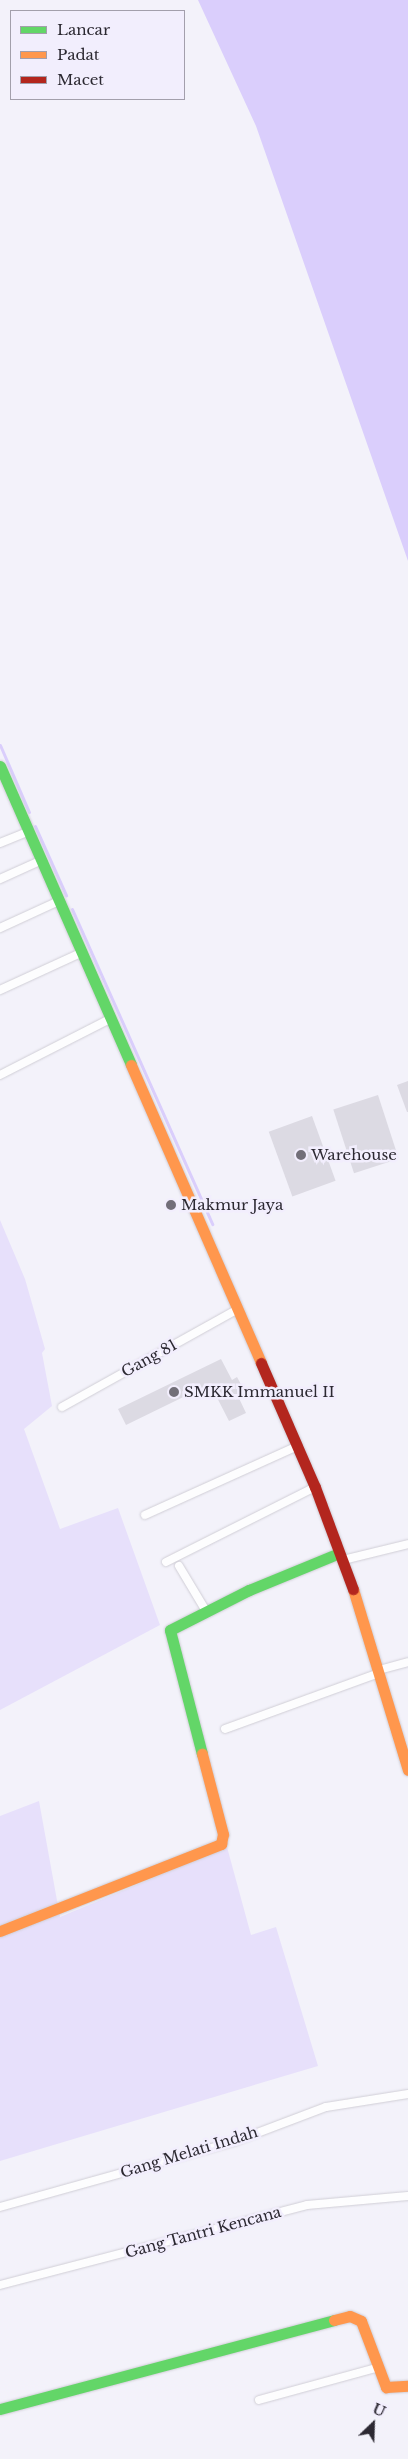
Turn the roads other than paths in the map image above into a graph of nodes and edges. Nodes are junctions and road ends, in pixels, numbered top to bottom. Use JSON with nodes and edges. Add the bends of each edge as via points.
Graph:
{"nodes":[{"id":1,"x":0,"y":766,"type":"edge"},
{"id":2,"x":27,"y":832,"type":"junction"},
{"id":3,"x":0,"y":843,"type":"edge"},
{"id":4,"x":40,"y":862,"type":"junction"},
{"id":5,"x":0,"y":879,"type":"edge"},
{"id":6,"x":59,"y":902,"type":"junction"},
{"id":7,"x":0,"y":928,"type":"edge"},
{"id":8,"x":81,"y":953,"type":"junction"},
{"id":9,"x":0,"y":990,"type":"edge"},
{"id":10,"x":110,"y":1019,"type":"junction"},
{"id":11,"x":0,"y":1075,"type":"edge"},
{"id":12,"x":236,"y":1310,"type":"junction"},
{"id":13,"x":62,"y":1407,"type":"dead end"},
{"id":14,"x":298,"y":1446,"type":"junction"},
{"id":15,"x":315,"y":1487,"type":"junction"},
{"id":16,"x":145,"y":1515,"type":"dead end"},
{"id":17,"x":408,"y":1544,"type":"edge"},
{"id":18,"x":341,"y":1556,"type":"junction"},
{"id":19,"x":166,"y":1562,"type":"dead end"},
{"id":20,"x":179,"y":1566,"type":"dead end"},
{"id":21,"x":206,"y":1611,"type":"junction"},
{"id":22,"x":408,"y":1662,"type":"edge"},
{"id":23,"x":379,"y":1671,"type":"junction"},
{"id":24,"x":225,"y":1730,"type":"dead end"},
{"id":25,"x":408,"y":1770,"type":"edge"},
{"id":26,"x":0,"y":1931,"type":"edge"},
{"id":27,"x":408,"y":2094,"type":"edge"},
{"id":28,"x":408,"y":2196,"type":"edge"},
{"id":29,"x":0,"y":2207,"type":"edge"},
{"id":30,"x":0,"y":2285,"type":"edge"},
{"id":31,"x":380,"y":2366,"type":"junction"},
{"id":32,"x":408,"y":2386,"type":"edge"},
{"id":33,"x":259,"y":2400,"type":"dead end"},
{"id":34,"x":0,"y":2409,"type":"edge"}],
"edges":[{"from":1,"to":2,"type":"street"},
{"from":2,"to":3,"type":"street"},
{"from":2,"to":4,"type":"street"},
{"from":4,"to":5,"type":"street"},
{"from":4,"to":6,"type":"street"},
{"from":6,"to":7,"type":"street"},
{"from":6,"to":8,"type":"street"},
{"from":8,"to":9,"type":"street"},
{"from":8,"to":10,"type":"street"},
{"from":10,"to":11,"type":"street"},
{"from":10,"to":12,"type":"street"},
{"from":12,"to":13,"type":"street","name":"Gang 81"},
{"from":12,"to":14,"type":"street"},
{"from":14,"to":15,"type":"street"},
{"from":14,"to":16,"type":"street"},
{"from":15,"to":18,"type":"street"},
{"from":15,"to":19,"type":"street"},
{"from":17,"to":18,"type":"street"},
{"from":18,"to":21,"type":"street"},
{"from":18,"to":23,"type":"street"},
{"from":20,"to":21,"type":"street"},
{"from":21,"to":26,"type":"street","via":[[170,1630],[224,1841]]},
{"from":22,"to":23,"type":"street"},
{"from":23,"to":24,"type":"street"},
{"from":23,"to":25,"type":"street"},
{"from":27,"to":29,"type":"street","name":"Gang Melati Indah","via":[[326,2107],[236,2140]]},
{"from":28,"to":30,"type":"street","name":"Gang Tantri Kencana","via":[[307,2205]]},
{"from":31,"to":32,"type":"street","via":[[386,2387]]},
{"from":31,"to":33,"type":"street"},
{"from":31,"to":34,"type":"street","via":[[360,2318],[350,2316]]}]}
